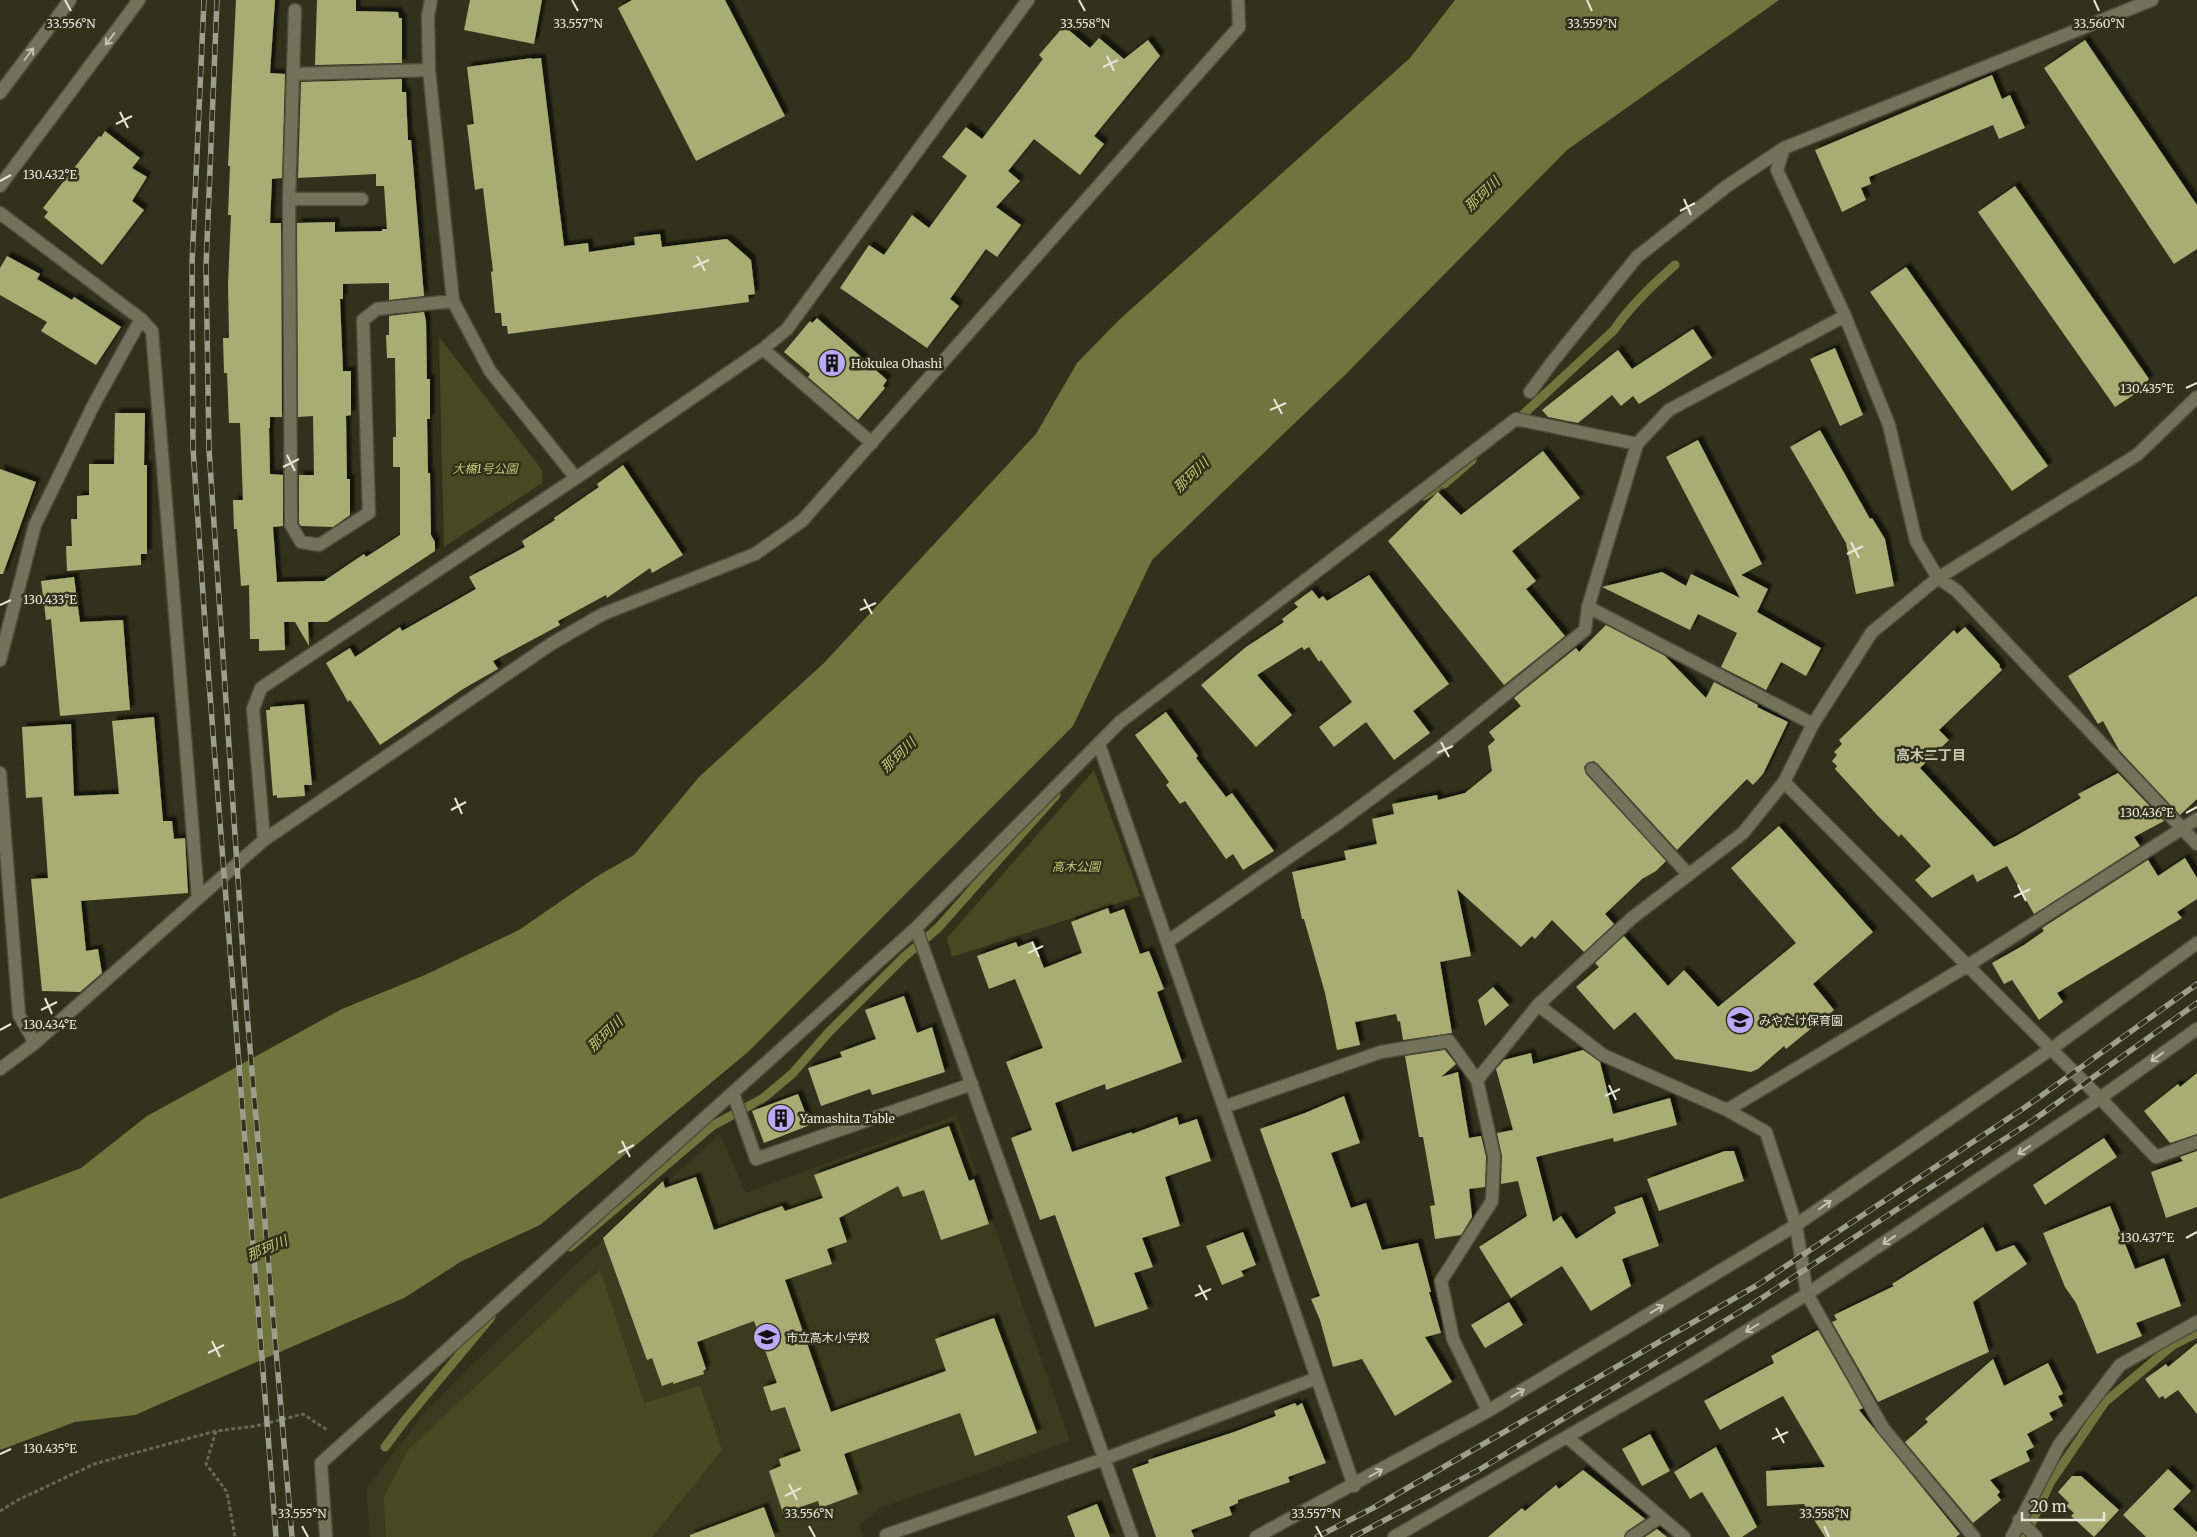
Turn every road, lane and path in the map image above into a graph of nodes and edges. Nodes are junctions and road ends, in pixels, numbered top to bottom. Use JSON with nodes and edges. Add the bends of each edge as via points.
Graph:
{"nodes":[{"id":1,"x":70,"y":0,"type":"edge"},
{"id":2,"x":139,"y":0,"type":"edge"},
{"id":3,"x":431,"y":0,"type":"edge"},
{"id":4,"x":1028,"y":0,"type":"edge"},
{"id":5,"x":1238,"y":0,"type":"edge"},
{"id":6,"x":2152,"y":0,"type":"edge"},
{"id":7,"x":295,"y":10,"type":"dead end"},
{"id":8,"x":430,"y":70,"type":"junction"},
{"id":9,"x":294,"y":74,"type":"junction"},
{"id":10,"x":0,"y":93,"type":"edge"},
{"id":11,"x":1784,"y":148,"type":"junction"},
{"id":12,"x":0,"y":186,"type":"edge"},
{"id":13,"x":289,"y":199,"type":"junction"},
{"id":14,"x":362,"y":199,"type":"dead end"},
{"id":15,"x":0,"y":213,"type":"edge"},
{"id":16,"x":454,"y":301,"type":"junction"},
{"id":17,"x":1846,"y":316,"type":"junction"},
{"id":18,"x":141,"y":320,"type":"junction"},
{"id":19,"x":763,"y":349,"type":"junction"},
{"id":20,"x":1530,"y":392,"type":"dead end"},
{"id":21,"x":2197,"y":397,"type":"edge"},
{"id":22,"x":872,"y":443,"type":"junction"},
{"id":23,"x":1637,"y":444,"type":"junction"},
{"id":24,"x":576,"y":478,"type":"junction"},
{"id":25,"x":1938,"y":578,"type":"junction"},
{"id":26,"x":1588,"y":607,"type":"junction"},
{"id":27,"x":0,"y":660,"type":"edge"},
{"id":28,"x":1812,"y":724,"type":"junction"},
{"id":29,"x":1099,"y":744,"type":"junction"},
{"id":30,"x":1592,"y":769,"type":"dead end"},
{"id":31,"x":0,"y":773,"type":"edge"},
{"id":32,"x":1784,"y":782,"type":"junction"},
{"id":33,"x":2197,"y":819,"type":"edge"},
{"id":34,"x":2182,"y":828,"type":"junction"},
{"id":35,"x":264,"y":840,"type":"junction"},
{"id":36,"x":2197,"y":844,"type":"edge"},
{"id":37,"x":1688,"y":874,"type":"junction"},
{"id":38,"x":198,"y":898,"type":"junction"},
{"id":39,"x":916,"y":928,"type":"junction"},
{"id":40,"x":1167,"y":942,"type":"junction"},
{"id":41,"x":2197,"y":943,"type":"edge"},
{"id":42,"x":1967,"y":966,"type":"junction"},
{"id":43,"x":1538,"y":1005,"type":"junction"},
{"id":44,"x":2197,"y":1029,"type":"edge"},
{"id":45,"x":36,"y":1044,"type":"junction"},
{"id":46,"x":2051,"y":1049,"type":"junction"},
{"id":47,"x":0,"y":1069,"type":"edge"},
{"id":48,"x":1477,"y":1080,"type":"junction"},
{"id":49,"x":972,"y":1084,"type":"junction"},
{"id":50,"x":733,"y":1093,"type":"junction"},
{"id":51,"x":2100,"y":1098,"type":"junction"},
{"id":52,"x":1224,"y":1107,"type":"junction"},
{"id":53,"x":1727,"y":1110,"type":"junction"},
{"id":54,"x":2197,"y":1142,"type":"edge"},
{"id":55,"x":1796,"y":1225,"type":"junction"},
{"id":56,"x":1807,"y":1294,"type":"junction"},
{"id":57,"x":2197,"y":1322,"type":"edge"},
{"id":58,"x":1317,"y":1378,"type":"junction"},
{"id":59,"x":1488,"y":1411,"type":"junction"},
{"id":60,"x":216,"y":1431,"type":"junction"},
{"id":61,"x":1567,"y":1437,"type":"junction"},
{"id":62,"x":345,"y":1441,"type":"junction"},
{"id":63,"x":1104,"y":1459,"type":"junction"},
{"id":64,"x":1354,"y":1486,"type":"junction"},
{"id":65,"x":0,"y":1511,"type":"edge"},
{"id":66,"x":1660,"y":1518,"type":"junction"},
{"id":67,"x":2022,"y":1522,"type":"junction"},
{"id":68,"x":1407,"y":1533,"type":"edge"},
{"id":69,"x":235,"y":1537,"type":"edge"},
{"id":70,"x":326,"y":1537,"type":"edge"},
{"id":71,"x":887,"y":1537,"type":"edge"},
{"id":72,"x":1132,"y":1537,"type":"edge"},
{"id":73,"x":1256,"y":1537,"type":"edge"},
{"id":74,"x":1394,"y":1537,"type":"edge"},
{"id":75,"x":1631,"y":1537,"type":"edge"},
{"id":76,"x":1684,"y":1537,"type":"edge"},
{"id":77,"x":1974,"y":1537,"type":"edge"},
{"id":78,"x":2012,"y":1537,"type":"edge"},
{"id":79,"x":2036,"y":1537,"type":"edge"}],
"edges":[{"from":10,"to":1,"type":"street","one_way":true},
{"from":2,"to":12,"type":"street","one_way":true},
{"from":3,"to":8,"type":"street","via":[[428,16]]},
{"from":4,"to":19,"type":"street","via":[[787,329]]},
{"from":5,"to":22,"type":"street","via":[[1239,27]]},
{"from":6,"to":11,"type":"street"},
{"from":7,"to":9,"type":"street"},
{"from":8,"to":9,"type":"street"},
{"from":8,"to":16,"type":"street"},
{"from":9,"to":13,"type":"street"},
{"from":11,"to":17,"type":"street","via":[[1777,170]]},
{"from":11,"to":20,"type":"street","via":[[1726,186],[1638,257]]},
{"from":13,"to":14,"type":"street"},
{"from":13,"to":16,"type":"street","via":[[291,525],[301,542],[319,545],[369,513],[364,320],[377,309]]},
{"from":15,"to":18,"type":"street"},
{"from":16,"to":24,"type":"street","via":[[490,371]]},
{"from":17,"to":23,"type":"street","via":[[1670,410]]},
{"from":17,"to":25,"type":"street","via":[[1889,425],[1916,541]]},
{"from":18,"to":27,"type":"street","via":[[94,404],[35,525]]},
{"from":18,"to":38,"type":"street","via":[[152,331]]},
{"from":19,"to":22,"type":"street"},
{"from":19,"to":24,"type":"street"},
{"from":21,"to":25,"type":"street","via":[[2137,455]]},
{"from":22,"to":35,"type":"street","via":[[802,521],[755,554],[603,614],[552,644]]},
{"from":23,"to":26,"type":"street"},
{"from":23,"to":29,"type":"street","via":[[1516,419],[1120,722]]},
{"from":24,"to":35,"type":"street","via":[[261,688],[253,709]]},
{"from":25,"to":28,"type":"street","via":[[1872,632]]},
{"from":25,"to":34,"type":"street","via":[[1956,590]]},
{"from":26,"to":28,"type":"street"},
{"from":26,"to":40,"type":"street","via":[[1585,630],[1438,749]]},
{"from":28,"to":32,"type":"street"},
{"from":29,"to":39,"type":"street"},
{"from":29,"to":40,"type":"street"},
{"from":30,"to":37,"type":"street"},
{"from":31,"to":45,"type":"street","via":[[19,1015]]},
{"from":32,"to":37,"type":"street","via":[[1743,833]]},
{"from":32,"to":42,"type":"street"},
{"from":33,"to":34,"type":"street"},
{"from":34,"to":36,"type":"street"},
{"from":34,"to":42,"type":"street"},
{"from":35,"to":38,"type":"street"},
{"from":37,"to":43,"type":"street","via":[[1632,918]]},
{"from":38,"to":45,"type":"street"},
{"from":39,"to":49,"type":"street"},
{"from":39,"to":50,"type":"street"},
{"from":40,"to":52,"type":"street"},
{"from":41,"to":46,"type":"street"},
{"from":42,"to":46,"type":"street"},
{"from":42,"to":53,"type":"street"},
{"from":43,"to":48,"type":"street"},
{"from":43,"to":53,"type":"street","via":[[1603,1055]]},
{"from":44,"to":51,"type":"street","one_way":true},
{"from":45,"to":47,"type":"street"},
{"from":46,"to":51,"type":"street"},
{"from":55,"to":46,"type":"street","one_way":true},
{"from":48,"to":52,"type":"street","via":[[1449,1041],[1381,1052]]},
{"from":48,"to":59,"type":"street","via":[[1494,1156],[1492,1201],[1441,1281],[1453,1339]]},
{"from":49,"to":50,"type":"street","via":[[756,1159]]},
{"from":49,"to":63,"type":"street"},
{"from":50,"to":62,"type":"street"},
{"from":51,"to":54,"type":"street","via":[[2156,1158]]},
{"from":51,"to":56,"type":"street","one_way":true},
{"from":52,"to":58,"type":"street"},
{"from":53,"to":55,"type":"street","via":[[1766,1132]]},
{"from":55,"to":56,"type":"street"},
{"from":59,"to":55,"type":"street","one_way":true},
{"from":56,"to":61,"type":"street","one_way":true},
{"from":56,"to":77,"type":"street","via":[[1883,1428]]},
{"from":57,"to":67,"type":"street","via":[[2120,1366],[2059,1445]]},
{"from":58,"to":63,"type":"street"},
{"from":58,"to":64,"type":"street"},
{"from":64,"to":59,"type":"street","one_way":true},
{"from":60,"to":62,"type":"path","via":[[256,1426],[303,1414]]},
{"from":60,"to":65,"type":"path","via":[[94,1464]]},
{"from":60,"to":69,"type":"path","via":[[206,1464],[227,1492]]},
{"from":61,"to":66,"type":"street"},
{"from":61,"to":68,"type":"street"},
{"from":62,"to":70,"type":"street","via":[[321,1463]]},
{"from":63,"to":71,"type":"street"},
{"from":63,"to":72,"type":"street"},
{"from":64,"to":73,"type":"street"},
{"from":66,"to":75,"type":"lane"},
{"from":66,"to":76,"type":"street"},
{"from":67,"to":78,"type":"street"},
{"from":67,"to":79,"type":"street"},
{"from":68,"to":74,"type":"street"}]}
